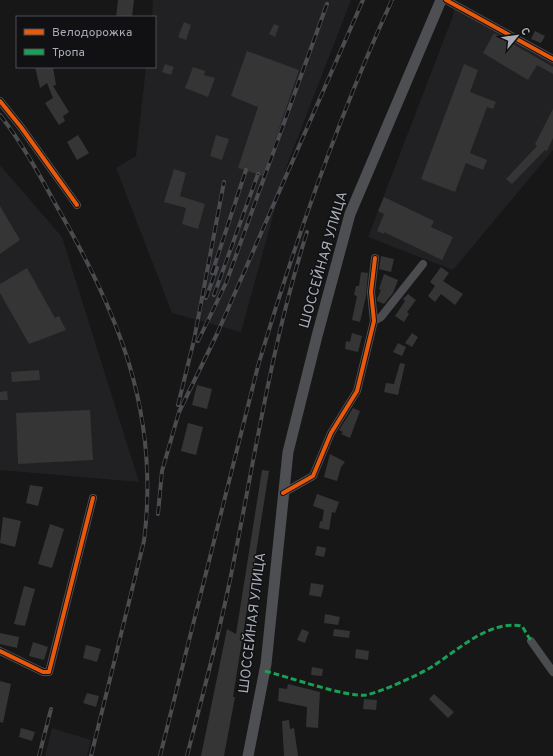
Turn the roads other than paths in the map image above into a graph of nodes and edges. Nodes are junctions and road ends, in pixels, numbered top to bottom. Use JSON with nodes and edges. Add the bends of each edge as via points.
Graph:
{"nodes":[{"id":1,"x":441,"y":0,"type":"edge"},
{"id":2,"x":446,"y":0,"type":"edge"},
{"id":3,"x":553,"y":59,"type":"edge"},
{"id":4,"x":0,"y":101,"type":"edge"},
{"id":5,"x":77,"y":205,"type":"dead end"},
{"id":6,"x":375,"y":258,"type":"dead end"},
{"id":7,"x":423,"y":264,"type":"dead end"},
{"id":8,"x":374,"y":321,"type":"junction"},
{"id":9,"x":283,"y":492,"type":"junction"},
{"id":10,"x":93,"y":498,"type":"dead end"},
{"id":11,"x":531,"y":641,"type":"dead end"},
{"id":12,"x":0,"y":651,"type":"edge"},
{"id":13,"x":553,"y":672,"type":"edge"},
{"id":14,"x":248,"y":756,"type":"edge"}],
"edges":[{"from":1,"to":9,"type":"main road","name":"ШОССЕЙНАЯ УЛИЦА","via":[[350,214],[288,452]]},
{"from":2,"to":3,"type":"street"},
{"from":4,"to":5,"type":"street"},
{"from":6,"to":8,"type":"street","via":[[371,292]]},
{"from":7,"to":8,"type":"street","via":[[382,317]]},
{"from":8,"to":9,"type":"street","via":[[356,391],[331,433],[313,476]]},
{"from":9,"to":14,"type":"main road","name":"ШОССЕЙНАЯ УЛИЦА","via":[[266,664]]},
{"from":10,"to":12,"type":"street","via":[[49,672],[43,672]]},
{"from":11,"to":13,"type":"street"}]}
